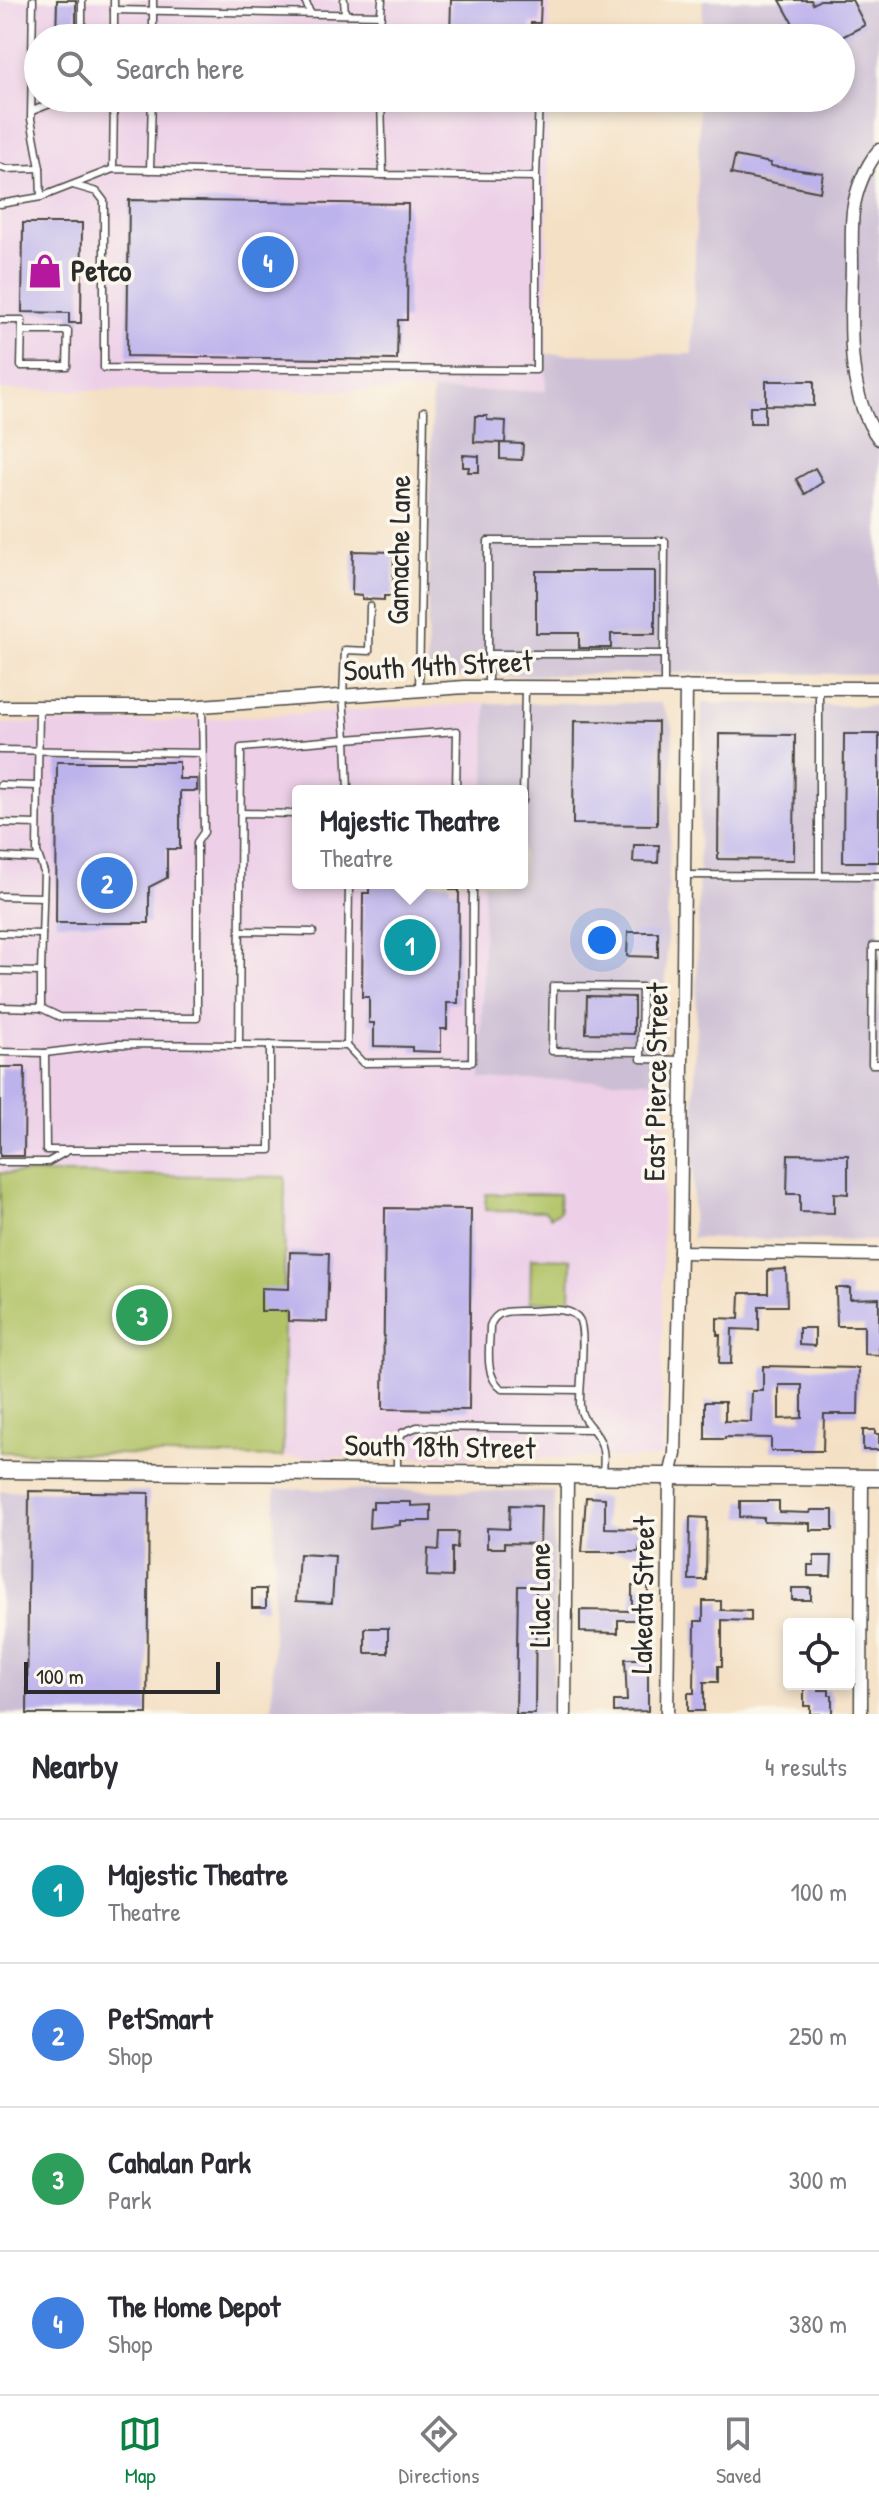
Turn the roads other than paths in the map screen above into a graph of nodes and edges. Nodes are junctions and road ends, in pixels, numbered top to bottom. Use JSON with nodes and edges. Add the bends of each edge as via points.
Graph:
{"nodes":[{"id":1,"x":33,"y":0,"type":"edge"},
{"id":2,"x":82,"y":0,"type":"edge"},
{"id":3,"x":114,"y":0,"type":"edge"},
{"id":4,"x":153,"y":0,"type":"edge"},
{"id":5,"x":305,"y":0,"type":"edge"},
{"id":6,"x":344,"y":0,"type":"edge"},
{"id":7,"x":382,"y":0,"type":"edge"},
{"id":8,"x":114,"y":10,"type":"junction"},
{"id":9,"x":153,"y":11,"type":"junction"},
{"id":10,"x":310,"y":13,"type":"junction"},
{"id":11,"x":345,"y":14,"type":"junction"},
{"id":12,"x":381,"y":15,"type":"junction"},
{"id":13,"x":33,"y":24,"type":"edge"},
{"id":14,"x":82,"y":24,"type":"edge"},
{"id":15,"x":114,"y":24,"type":"edge"},
{"id":16,"x":153,"y":24,"type":"edge"},
{"id":17,"x":380,"y":24,"type":"edge"},
{"id":18,"x":32,"y":112,"type":"edge"},
{"id":19,"x":114,"y":112,"type":"edge"},
{"id":20,"x":152,"y":112,"type":"edge"},
{"id":21,"x":381,"y":112,"type":"edge"},
{"id":22,"x":538,"y":112,"type":"edge"},
{"id":23,"x":879,"y":150,"type":"edge"},
{"id":24,"x":0,"y":167,"type":"edge"},
{"id":25,"x":40,"y":168,"type":"junction"},
{"id":26,"x":113,"y":169,"type":"junction"},
{"id":27,"x":150,"y":170,"type":"junction"},
{"id":28,"x":383,"y":175,"type":"junction"},
{"id":29,"x":536,"y":177,"type":"junction"},
{"id":30,"x":73,"y":185,"type":"junction"},
{"id":31,"x":41,"y":197,"type":"junction"},
{"id":32,"x":0,"y":204,"type":"edge"},
{"id":33,"x":0,"y":320,"type":"edge"},
{"id":34,"x":22,"y":331,"type":"junction"},
{"id":35,"x":424,"y":411,"type":"dead end"},
{"id":36,"x":879,"y":439,"type":"edge"},
{"id":37,"x":370,"y":606,"type":"dead end"},
{"id":38,"x":488,"y":654,"type":"junction"},
{"id":39,"x":664,"y":654,"type":"junction"},
{"id":40,"x":488,"y":687,"type":"junction"},
{"id":41,"x":525,"y":687,"type":"junction"},
{"id":42,"x":664,"y":687,"type":"junction"},
{"id":43,"x":686,"y":687,"type":"junction"},
{"id":44,"x":819,"y":688,"type":"junction"},
{"id":45,"x":879,"y":688,"type":"edge"},
{"id":46,"x":419,"y":690,"type":"junction"},
{"id":47,"x":343,"y":696,"type":"junction"},
{"id":48,"x":202,"y":706,"type":"junction"},
{"id":49,"x":0,"y":707,"type":"edge"},
{"id":50,"x":39,"y":707,"type":"junction"},
{"id":51,"x":346,"y":739,"type":"junction"},
{"id":52,"x":0,"y":750,"type":"edge"},
{"id":53,"x":39,"y":750,"type":"junction"},
{"id":54,"x":202,"y":753,"type":"junction"},
{"id":55,"x":0,"y":785,"type":"edge"},
{"id":56,"x":348,"y":785,"type":"edge"},
{"id":57,"x":456,"y":785,"type":"edge"},
{"id":58,"x":523,"y":785,"type":"edge"},
{"id":59,"x":38,"y":786,"type":"junction"},
{"id":60,"x":241,"y":813,"type":"junction"},
{"id":61,"x":292,"y":814,"type":"edge"},
{"id":62,"x":0,"y":823,"type":"edge"},
{"id":63,"x":37,"y":824,"type":"junction"},
{"id":64,"x":0,"y":857,"type":"edge"},
{"id":65,"x":39,"y":859,"type":"junction"},
{"id":66,"x":684,"y":875,"type":"junction"},
{"id":67,"x":819,"y":875,"type":"junction"},
{"id":68,"x":879,"y":876,"type":"edge"},
{"id":69,"x":349,"y":889,"type":"edge"},
{"id":70,"x":473,"y":889,"type":"edge"},
{"id":71,"x":0,"y":896,"type":"edge"},
{"id":72,"x":43,"y":897,"type":"junction"},
{"id":73,"x":240,"y":931,"type":"junction"},
{"id":74,"x":313,"y":932,"type":"dead end"},
{"id":75,"x":0,"y":933,"type":"edge"},
{"id":76,"x":42,"y":934,"type":"junction"},
{"id":77,"x":879,"y":946,"type":"edge"},
{"id":78,"x":0,"y":971,"type":"edge"},
{"id":79,"x":41,"y":972,"type":"junction"},
{"id":80,"x":0,"y":1007,"type":"edge"},
{"id":81,"x":41,"y":1008,"type":"junction"},
{"id":82,"x":239,"y":1045,"type":"junction"},
{"id":83,"x":270,"y":1045,"type":"junction"},
{"id":84,"x":347,"y":1046,"type":"junction"},
{"id":85,"x":0,"y":1052,"type":"edge"},
{"id":86,"x":641,"y":1052,"type":"junction"},
{"id":87,"x":45,"y":1053,"type":"junction"},
{"id":88,"x":682,"y":1060,"type":"junction"},
{"id":89,"x":879,"y":1064,"type":"edge"},
{"id":90,"x":70,"y":1150,"type":"junction"},
{"id":91,"x":0,"y":1162,"type":"edge"},
{"id":92,"x":680,"y":1252,"type":"junction"},
{"id":93,"x":879,"y":1255,"type":"edge"},
{"id":94,"x":580,"y":1390,"type":"junction"},
{"id":95,"x":592,"y":1429,"type":"junction"},
{"id":96,"x":0,"y":1470,"type":"edge"},
{"id":97,"x":397,"y":1474,"type":"junction"},
{"id":98,"x":567,"y":1476,"type":"junction"},
{"id":99,"x":603,"y":1476,"type":"junction"},
{"id":100,"x":670,"y":1476,"type":"junction"},
{"id":101,"x":870,"y":1478,"type":"edge"},
{"id":102,"x":565,"y":1714,"type":"edge"},
{"id":103,"x":667,"y":1714,"type":"edge"},
{"id":104,"x":861,"y":1714,"type":"edge"}],
"edges":[{"from":1,"to":13,"type":"lane"},
{"from":2,"to":14,"type":"lane"},
{"from":3,"to":8,"type":"lane"},
{"from":4,"to":9,"type":"lane"},
{"from":5,"to":10,"type":"lane"},
{"from":6,"to":11,"type":"lane"},
{"from":7,"to":12,"type":"lane"},
{"from":8,"to":9,"type":"lane"},
{"from":8,"to":15,"type":"lane"},
{"from":9,"to":10,"type":"lane"},
{"from":9,"to":16,"type":"lane"},
{"from":10,"to":11,"type":"lane"},
{"from":11,"to":12,"type":"lane"},
{"from":12,"to":17,"type":"lane"},
{"from":18,"to":25,"type":"lane"},
{"from":19,"to":26,"type":"lane"},
{"from":20,"to":27,"type":"lane"},
{"from":21,"to":28,"type":"lane"},
{"from":22,"to":29,"type":"lane"},
{"from":23,"to":36,"type":"street","via":[[861,180],[853,212],[851,294],[853,373]]},
{"from":24,"to":25,"type":"lane"},
{"from":25,"to":31,"type":"lane"},
{"from":26,"to":27,"type":"lane"},
{"from":26,"to":30,"type":"lane"},
{"from":27,"to":28,"type":"lane"},
{"from":28,"to":29,"type":"lane"},
{"from":29,"to":30,"type":"lane","via":[[536,370],[104,368],[104,201],[97,192]]},
{"from":30,"to":31,"type":"lane"},
{"from":31,"to":32,"type":"lane"},
{"from":33,"to":34,"type":"lane","via":[[22,320]]},
{"from":34,"to":34,"type":"lane","via":[[21,366],[67,366],[68,331]]},
{"from":35,"to":46,"type":"lane","name":"Gamache Lane"},
{"from":37,"to":47,"type":"lane","via":[[369,651],[345,650]]},
{"from":38,"to":39,"type":"lane"},
{"from":38,"to":39,"type":"lane","via":[[488,541],[665,541]]},
{"from":38,"to":40,"type":"lane"},
{"from":39,"to":42,"type":"lane"},
{"from":40,"to":41,"type":"street","name":"South 14th Street"},
{"from":40,"to":46,"type":"street","name":"South 14th Street"},
{"from":41,"to":42,"type":"street","name":"South 14th Street"},
{"from":41,"to":58,"type":"lane"},
{"from":42,"to":43,"type":"street","name":"South 14th Street"},
{"from":43,"to":44,"type":"street","name":"South 14th Street"},
{"from":43,"to":66,"type":"street","name":"East Pierce Street"},
{"from":44,"to":45,"type":"street","name":"South 14th Street"},
{"from":44,"to":67,"type":"lane"},
{"from":46,"to":47,"type":"street","name":"South 14th Street"},
{"from":47,"to":48,"type":"street","name":"South 14th Street"},
{"from":47,"to":51,"type":"lane"},
{"from":48,"to":50,"type":"street","name":"South 14th Street"},
{"from":48,"to":54,"type":"lane"},
{"from":49,"to":50,"type":"street","name":"South 14th Street"},
{"from":50,"to":53,"type":"lane"},
{"from":51,"to":56,"type":"lane"},
{"from":51,"to":57,"type":"lane","via":[[457,731]]},
{"from":51,"to":60,"type":"lane","via":[[241,748]]},
{"from":52,"to":53,"type":"lane"},
{"from":53,"to":54,"type":"lane"},
{"from":53,"to":59,"type":"lane"},
{"from":54,"to":81,"type":"lane","via":[[197,1018],[60,1017]]},
{"from":55,"to":59,"type":"lane"},
{"from":59,"to":63,"type":"lane"},
{"from":60,"to":61,"type":"lane"},
{"from":60,"to":73,"type":"lane"},
{"from":62,"to":63,"type":"lane"},
{"from":63,"to":65,"type":"lane"},
{"from":64,"to":65,"type":"lane"},
{"from":65,"to":72,"type":"lane"},
{"from":66,"to":67,"type":"lane"},
{"from":66,"to":88,"type":"street","name":"East Pierce Street"},
{"from":67,"to":68,"type":"lane"},
{"from":69,"to":84,"type":"lane"},
{"from":70,"to":84,"type":"lane","via":[[472,1062],[363,1063]]},
{"from":71,"to":72,"type":"lane"},
{"from":72,"to":76,"type":"lane"},
{"from":73,"to":74,"type":"lane"},
{"from":73,"to":82,"type":"lane"},
{"from":75,"to":76,"type":"lane"},
{"from":76,"to":79,"type":"lane"},
{"from":77,"to":89,"type":"lane","via":[[873,946],[872,1049],[872,1064]]},
{"from":78,"to":79,"type":"lane"},
{"from":79,"to":81,"type":"lane"},
{"from":80,"to":81,"type":"lane"},
{"from":82,"to":83,"type":"lane"},
{"from":82,"to":87,"type":"lane","via":[[118,1044]]},
{"from":83,"to":84,"type":"lane"},
{"from":83,"to":90,"type":"lane","via":[[270,1150]]},
{"from":85,"to":87,"type":"lane"},
{"from":86,"to":86,"type":"lane","via":[[642,987],[553,986],[552,1051]]},
{"from":86,"to":88,"type":"lane","via":[[641,1059]]},
{"from":87,"to":90,"type":"lane","via":[[46,1150]]},
{"from":88,"to":92,"type":"street","name":"East Pierce Street"},
{"from":90,"to":91,"type":"lane","via":[[48,1162]]},
{"from":92,"to":93,"type":"street"},
{"from":92,"to":100,"type":"street","name":"East Pierce Street","via":[[675,1454]]},
{"from":94,"to":94,"type":"lane","via":[[582,1328],[572,1312],[508,1311],[493,1318],[490,1375],[495,1384],[502,1389]]},
{"from":94,"to":95,"type":"lane","via":[[580,1409]]},
{"from":95,"to":97,"type":"lane","via":[[417,1427],[402,1433]]},
{"from":95,"to":99,"type":"lane","via":[[604,1453]]},
{"from":96,"to":97,"type":"street","name":"South 18th Street"},
{"from":97,"to":98,"type":"street","name":"South 18th Street"},
{"from":98,"to":99,"type":"street","name":"South 18th Street"},
{"from":98,"to":102,"type":"street","name":"Lilac Lane"},
{"from":99,"to":100,"type":"street","name":"South 18th Street"},
{"from":100,"to":101,"type":"street","name":"South 18th Street"},
{"from":100,"to":103,"type":"street","name":"Lakeata Street"},
{"from":101,"to":104,"type":"street"}]}
